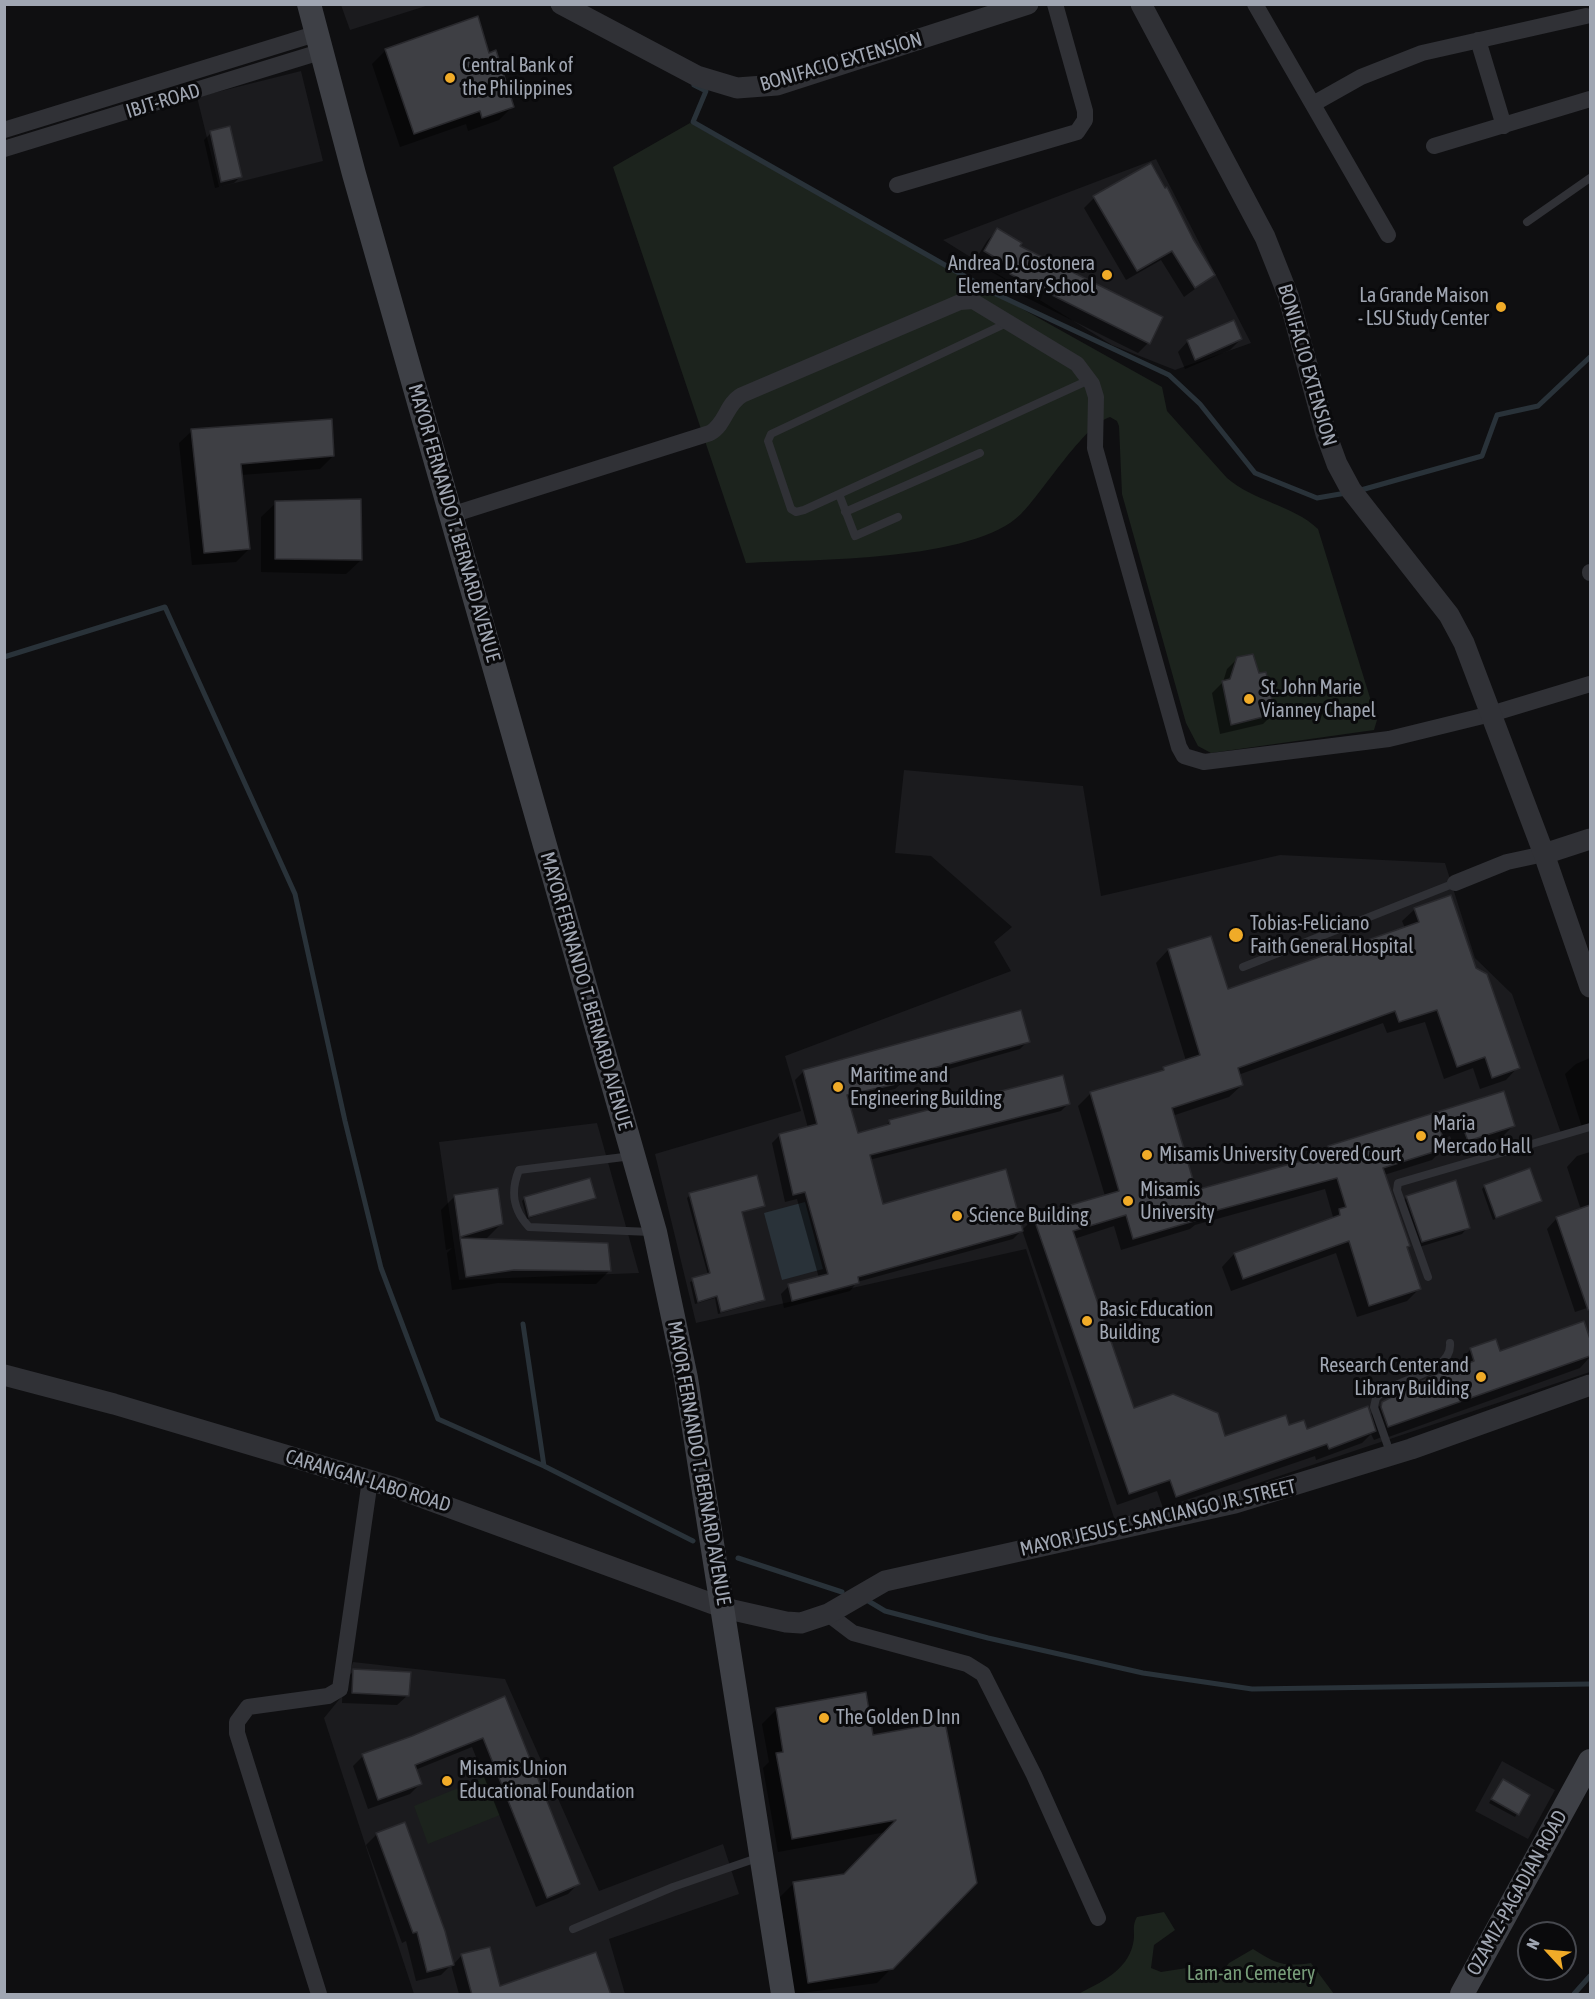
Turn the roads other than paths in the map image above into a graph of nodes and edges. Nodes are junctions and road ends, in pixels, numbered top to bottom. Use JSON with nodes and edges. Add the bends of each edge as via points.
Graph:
{"nodes":[{"id":1,"x":309,"y":4,"type":"edge"},
{"id":2,"x":561,"y":4,"type":"edge"},
{"id":3,"x":1028,"y":4,"type":"edge"},
{"id":4,"x":1055,"y":4,"type":"edge"},
{"id":5,"x":1141,"y":4,"type":"edge"},
{"id":6,"x":1255,"y":4,"type":"edge"},
{"id":7,"x":1586,"y":16,"type":"dead end"},
{"id":8,"x":1479,"y":40,"type":"junction"},
{"id":9,"x":318,"y":43,"type":"junction"},
{"id":10,"x":247,"y":55,"type":"junction"},
{"id":11,"x":252,"y":73,"type":"junction"},
{"id":12,"x":1590,"y":99,"type":"edge"},
{"id":13,"x":1313,"y":104,"type":"junction"},
{"id":14,"x":1504,"y":126,"type":"junction"},
{"id":15,"x":4,"y":130,"type":"edge"},
{"id":16,"x":1434,"y":146,"type":"dead end"},
{"id":17,"x":4,"y":149,"type":"edge"},
{"id":18,"x":1590,"y":178,"type":"edge"},
{"id":19,"x":897,"y":185,"type":"dead end"},
{"id":20,"x":1527,"y":222,"type":"dead end"},
{"id":21,"x":1388,"y":235,"type":"dead end"},
{"id":22,"x":1009,"y":322,"type":"junction"},
{"id":23,"x":1089,"y":380,"type":"junction"},
{"id":24,"x":980,"y":453,"type":"dead end"},
{"id":25,"x":839,"y":494,"type":"junction"},
{"id":26,"x":845,"y":512,"type":"junction"},
{"id":27,"x":451,"y":515,"type":"junction"},
{"id":28,"x":898,"y":517,"type":"dead end"},
{"id":29,"x":1590,"y":684,"type":"edge"},
{"id":30,"x":1491,"y":714,"type":"junction"},
{"id":31,"x":1590,"y":838,"type":"edge"},
{"id":32,"x":1544,"y":854,"type":"junction"},
{"id":33,"x":1455,"y":883,"type":"joint"},
{"id":34,"x":1242,"y":967,"type":"dead end"},
{"id":35,"x":1590,"y":985,"type":"edge"},
{"id":36,"x":1590,"y":1127,"type":"edge"},
{"id":37,"x":633,"y":1156,"type":"junction"},
{"id":38,"x":655,"y":1232,"type":"junction"},
{"id":39,"x":1428,"y":1277,"type":"dead end"},
{"id":40,"x":1450,"y":1343,"type":"dead end"},
{"id":41,"x":4,"y":1375,"type":"edge"},
{"id":42,"x":1590,"y":1385,"type":"edge"},
{"id":43,"x":1391,"y":1455,"type":"junction"},
{"id":44,"x":370,"y":1480,"type":"junction"},
{"id":45,"x":724,"y":1608,"type":"junction"},
{"id":46,"x":828,"y":1614,"type":"junction"},
{"id":47,"x":1590,"y":1761,"type":"edge"},
{"id":48,"x":763,"y":1856,"type":"junction"},
{"id":49,"x":1098,"y":1918,"type":"dead end"},
{"id":50,"x":573,"y":1929,"type":"dead end"},
{"id":51,"x":319,"y":1995,"type":"edge"},
{"id":52,"x":783,"y":1995,"type":"edge"},
{"id":53,"x":1462,"y":1995,"type":"edge"}],
"edges":[{"from":1,"to":9,"type":"main road","name":"MAYOR FERNANDO T. BERNARD AVENUE"},
{"from":2,"to":3,"type":"street","name":"BONIFACIO EXTENSION","via":[[697,76],[737,88],[759,88]]},
{"from":4,"to":19,"type":"street","via":[[1085,111],[1082,128]]},
{"from":5,"to":30,"type":"street","name":"BONIFACIO EXTENSION","via":[[1274,258],[1337,464],[1352,490],[1449,615]]},
{"from":6,"to":13,"type":"street"},
{"from":7,"to":8,"type":"street"},
{"from":8,"to":13,"type":"street","via":[[1391,64]]},
{"from":8,"to":14,"type":"street"},
{"from":9,"to":10,"type":"street","name":"IBJT-ROAD"},
{"from":9,"to":11,"type":"street","name":"IBJT-ROAD"},
{"from":9,"to":27,"type":"main road","name":"MAYOR FERNANDO T. BERNARD AVENUE"},
{"from":10,"to":11,"type":"street"},
{"from":10,"to":15,"type":"street","name":"IBJT-ROAD"},
{"from":11,"to":17,"type":"street","name":"IBJT-ROAD"},
{"from":12,"to":14,"type":"street"},
{"from":13,"to":21,"type":"street"},
{"from":14,"to":16,"type":"street"},
{"from":18,"to":20,"type":"lane"},
{"from":22,"to":23,"type":"street","via":[[1077,364]]},
{"from":22,"to":25,"type":"lane","via":[[771,434],[768,441],[793,511],[799,512]]},
{"from":22,"to":27,"type":"street","via":[[981,304],[960,302],[742,395],[731,403],[720,425],[710,433]]},
{"from":23,"to":25,"type":"lane"},
{"from":23,"to":30,"type":"street","via":[[1096,397],[1094,430],[1100,465],[1184,756],[1204,762],[1356,744]]},
{"from":24,"to":26,"type":"lane"},
{"from":25,"to":26,"type":"lane"},
{"from":26,"to":28,"type":"lane","via":[[855,536]]},
{"from":27,"to":37,"type":"main road","name":"MAYOR FERNANDO T. BERNARD AVENUE"},
{"from":29,"to":30,"type":"street"},
{"from":30,"to":32,"type":"street","name":"BONIFACIO EXTENSION"},
{"from":31,"to":32,"type":"street"},
{"from":32,"to":33,"type":"street","via":[[1507,862]]},
{"from":32,"to":35,"type":"street","name":"BONIFACIO EXTENSION"},
{"from":33,"to":34,"type":"lane"},
{"from":36,"to":39,"type":"lane","via":[[1398,1183],[1397,1190]]},
{"from":37,"to":38,"type":"main road","name":"MAYOR FERNANDO T. BERNARD AVENUE"},
{"from":37,"to":38,"type":"lane","via":[[519,1170],[514,1181],[515,1205],[529,1227]]},
{"from":38,"to":45,"type":"main road","name":"MAYOR FERNANDO T. BERNARD AVENUE","via":[[677,1328]]},
{"from":40,"to":43,"type":"lane","via":[[1450,1353],[1444,1362],[1388,1389],[1375,1400]]},
{"from":41,"to":44,"type":"street","name":"CARANGAN-LABO ROAD"},
{"from":42,"to":43,"type":"street","name":"MAYOR JESUS E. SANCIANGO JR. STREET"},
{"from":43,"to":46,"type":"street","name":"MAYOR JESUS E. SANCIANGO JR. STREET","via":[[1235,1503],[900,1576],[872,1587]]},
{"from":44,"to":45,"type":"street","name":"CARANGAN-LABO ROAD"},
{"from":44,"to":51,"type":"street","via":[[339,1689],[328,1696],[248,1707],[237,1722],[237,1733]]},
{"from":45,"to":46,"type":"street","name":"MAYOR JESUS E. SANCIANGO JR. STREET","via":[[801,1623]]},
{"from":45,"to":48,"type":"main road","name":"MAYOR FERNANDO T. BERNARD AVENUE"},
{"from":46,"to":49,"type":"street","via":[[853,1634],[967,1664],[983,1674],[1034,1775]]},
{"from":47,"to":53,"type":"main road","name":"OZAMIZ-PAGADIAN ROAD"},
{"from":48,"to":50,"type":"lane","via":[[673,1887]]},
{"from":48,"to":52,"type":"main road","name":"MAYOR FERNANDO T. BERNARD AVENUE"}]}
